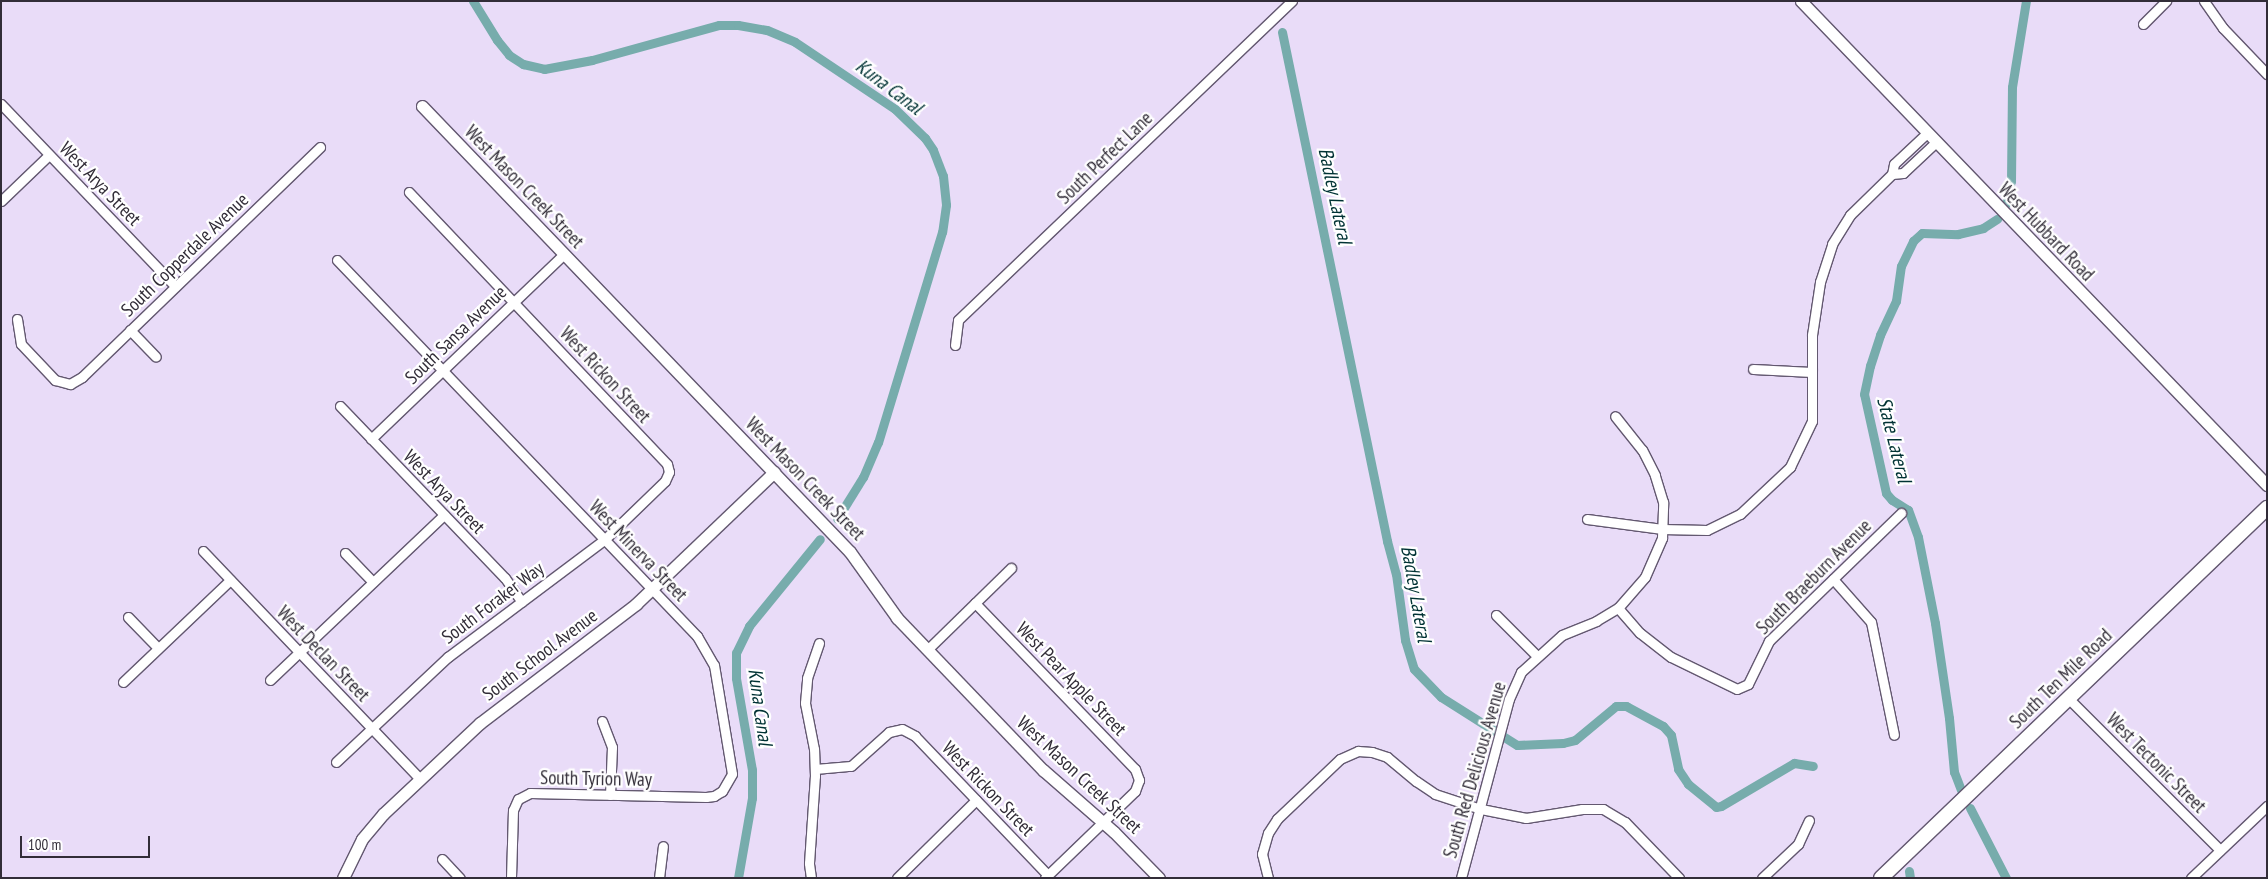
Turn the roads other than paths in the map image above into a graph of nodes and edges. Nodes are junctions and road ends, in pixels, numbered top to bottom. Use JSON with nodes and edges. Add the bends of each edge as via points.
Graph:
{"nodes":[{"id":1,"x":1292,"y":1,"type":"edge"},
{"id":2,"x":1801,"y":1,"type":"edge"},
{"id":3,"x":2166,"y":1,"type":"edge"},
{"id":4,"x":2204,"y":1,"type":"edge"},
{"id":5,"x":2142,"y":24,"type":"dead end"},
{"id":6,"x":2267,"y":74,"type":"edge"},
{"id":7,"x":1,"y":104,"type":"edge"},
{"id":8,"x":422,"y":106,"type":"dead end"},
{"id":9,"x":1926,"y":133,"type":"junction"},
{"id":10,"x":1936,"y":142,"type":"junction"},
{"id":11,"x":320,"y":147,"type":"dead end"},
{"id":12,"x":50,"y":155,"type":"junction"},
{"id":13,"x":1892,"y":174,"type":"junction"},
{"id":14,"x":409,"y":192,"type":"dead end"},
{"id":15,"x":1,"y":201,"type":"edge"},
{"id":16,"x":564,"y":254,"type":"junction"},
{"id":17,"x":336,"y":260,"type":"dead end"},
{"id":18,"x":175,"y":286,"type":"junction"},
{"id":19,"x":514,"y":302,"type":"junction"},
{"id":20,"x":17,"y":320,"type":"dead end"},
{"id":21,"x":130,"y":330,"type":"junction"},
{"id":22,"x":955,"y":345,"type":"dead end"},
{"id":23,"x":156,"y":357,"type":"dead end"},
{"id":24,"x":1754,"y":369,"type":"dead end"},
{"id":25,"x":442,"y":370,"type":"junction"},
{"id":26,"x":1812,"y":372,"type":"junction"},
{"id":27,"x":340,"y":406,"type":"dead end"},
{"id":28,"x":1616,"y":416,"type":"dead end"},
{"id":29,"x":371,"y":439,"type":"junction"},
{"id":30,"x":669,"y":472,"type":"joint"},
{"id":31,"x":774,"y":472,"type":"junction"},
{"id":32,"x":2267,"y":485,"type":"edge"},
{"id":33,"x":2267,"y":508,"type":"edge"},
{"id":34,"x":1901,"y":513,"type":"dead end"},
{"id":35,"x":444,"y":515,"type":"junction"},
{"id":36,"x":1587,"y":519,"type":"dead end"},
{"id":37,"x":1662,"y":529,"type":"junction"},
{"id":38,"x":605,"y":539,"type":"junction"},
{"id":39,"x":203,"y":551,"type":"dead end"},
{"id":40,"x":344,"y":553,"type":"dead end"},
{"id":41,"x":1011,"y":568,"type":"dead end"},
{"id":42,"x":1834,"y":579,"type":"junction"},
{"id":43,"x":230,"y":580,"type":"junction"},
{"id":44,"x":373,"y":582,"type":"junction"},
{"id":45,"x":652,"y":589,"type":"junction"},
{"id":46,"x":522,"y":602,"type":"junction"},
{"id":47,"x":975,"y":603,"type":"junction"},
{"id":48,"x":1618,"y":608,"type":"junction"},
{"id":49,"x":1496,"y":615,"type":"dead end"},
{"id":50,"x":128,"y":617,"type":"dead end"},
{"id":51,"x":819,"y":643,"type":"dead end"},
{"id":52,"x":158,"y":648,"type":"junction"},
{"id":53,"x":928,"y":649,"type":"junction"},
{"id":54,"x":299,"y":652,"type":"junction"},
{"id":55,"x":1537,"y":656,"type":"junction"},
{"id":56,"x":270,"y":680,"type":"dead end"},
{"id":57,"x":123,"y":682,"type":"dead end"},
{"id":58,"x":2068,"y":698,"type":"junction"},
{"id":59,"x":602,"y":722,"type":"dead end"},
{"id":60,"x":372,"y":728,"type":"junction"},
{"id":61,"x":1894,"y":735,"type":"dead end"},
{"id":62,"x":336,"y":762,"type":"dead end"},
{"id":63,"x":815,"y":769,"type":"junction"},
{"id":64,"x":420,"y":779,"type":"junction"},
{"id":65,"x":722,"y":791,"type":"joint"},
{"id":66,"x":610,"y":795,"type":"junction"},
{"id":67,"x":976,"y":800,"type":"junction"},
{"id":68,"x":2267,"y":806,"type":"edge"},
{"id":69,"x":1480,"y":809,"type":"junction"},
{"id":70,"x":1809,"y":820,"type":"dead end"},
{"id":71,"x":1103,"y":822,"type":"junction"},
{"id":72,"x":663,"y":846,"type":"dead end"},
{"id":73,"x":2220,"y":850,"type":"junction"},
{"id":74,"x":442,"y":859,"type":"dead end"},
{"id":75,"x":1047,"y":876,"type":"edge"},
{"id":76,"x":343,"y":878,"type":"edge"},
{"id":77,"x":460,"y":878,"type":"edge"},
{"id":78,"x":511,"y":878,"type":"edge"},
{"id":79,"x":659,"y":878,"type":"edge"},
{"id":80,"x":811,"y":878,"type":"edge"},
{"id":81,"x":897,"y":878,"type":"edge"},
{"id":82,"x":1159,"y":878,"type":"edge"},
{"id":83,"x":1268,"y":878,"type":"edge"},
{"id":84,"x":1461,"y":878,"type":"edge"},
{"id":85,"x":1679,"y":878,"type":"edge"},
{"id":86,"x":1762,"y":878,"type":"edge"},
{"id":87,"x":1881,"y":878,"type":"edge"},
{"id":88,"x":2191,"y":878,"type":"edge"}],
"edges":[{"from":1,"to":22,"type":"street","name":"South Perfect Lane","via":[[958,320]]},
{"from":2,"to":9,"type":"street","name":"West Hubbard Road"},
{"from":3,"to":5,"type":"street"},
{"from":4,"to":6,"type":"street","via":[[2223,28]]},
{"from":7,"to":12,"type":"street","name":"West Arya Street"},
{"from":8,"to":16,"type":"street","name":"West Mason Creek Street"},
{"from":9,"to":10,"type":"street","name":"West Hubbard Road"},
{"from":9,"to":13,"type":"street","via":[[1894,164]]},
{"from":10,"to":13,"type":"street","via":[[1903,173]]},
{"from":10,"to":32,"type":"street","name":"West Hubbard Road"},
{"from":11,"to":18,"type":"street","name":"South Copperdale Avenue"},
{"from":12,"to":15,"type":"street"},
{"from":12,"to":18,"type":"street","name":"West Arya Street"},
{"from":13,"to":26,"type":"street","via":[[1850,215],[1832,244],[1820,282],[1812,335]]},
{"from":14,"to":19,"type":"street","name":"West Rickon Street"},
{"from":16,"to":19,"type":"street","name":"South Sansa Avenue"},
{"from":16,"to":31,"type":"street","name":"West Mason Creek Street"},
{"from":17,"to":25,"type":"street","name":"West Minerva Street"},
{"from":18,"to":21,"type":"street","name":"South Copperdale Avenue"},
{"from":19,"to":25,"type":"street","name":"South Sansa Avenue"},
{"from":19,"to":30,"type":"street","name":"West Rickon Street","via":[[667,464]]},
{"from":20,"to":21,"type":"street","name":"South Copperdale Avenue","via":[[21,344],[55,380],[70,384],[82,377]]},
{"from":21,"to":23,"type":"street"},
{"from":24,"to":26,"type":"street"},
{"from":25,"to":29,"type":"street","name":"South Sansa Avenue"},
{"from":25,"to":38,"type":"street","name":"West Minerva Street"},
{"from":26,"to":37,"type":"street","via":[[1812,421],[1790,468],[1740,514],[1707,530]]},
{"from":27,"to":29,"type":"street","name":"West Arya Street"},
{"from":28,"to":37,"type":"street","name":"South Red Delicious Avenue","via":[[1642,450],[1655,475],[1663,502]]},
{"from":29,"to":35,"type":"street","name":"West Arya Street"},
{"from":30,"to":38,"type":"street","name":"South Foraker Way","via":[[665,481]]},
{"from":31,"to":45,"type":"street","name":"South School Avenue"},
{"from":31,"to":53,"type":"street","name":"West Mason Creek Street","via":[[850,552],[897,618]]},
{"from":33,"to":58,"type":"main road","name":"South Ten Mile Road"},
{"from":34,"to":42,"type":"street","name":"South Braeburn Avenue"},
{"from":35,"to":44,"type":"street"},
{"from":35,"to":46,"type":"street","name":"West Arya Street","via":[[505,578]]},
{"from":36,"to":37,"type":"street"},
{"from":37,"to":48,"type":"street","name":"South Red Delicious Avenue","via":[[1656,552],[1644,576]]},
{"from":38,"to":45,"type":"street","name":"West Minerva Street"},
{"from":38,"to":46,"type":"street","name":"South Foraker Way"},
{"from":39,"to":43,"type":"street","name":"West Declan Street"},
{"from":40,"to":44,"type":"street"},
{"from":41,"to":47,"type":"street"},
{"from":42,"to":48,"type":"street","name":"South Braeburn Avenue","via":[[1769,641],[1748,684],[1737,688],[1671,657],[1640,633]]},
{"from":42,"to":61,"type":"street","via":[[1871,622]]},
{"from":43,"to":52,"type":"street"},
{"from":43,"to":54,"type":"street","name":"West Declan Street"},
{"from":44,"to":54,"type":"street"},
{"from":45,"to":64,"type":"street","name":"South School Avenue","via":[[486,717]]},
{"from":45,"to":65,"type":"street","name":"West Minerva Street","via":[[697,636],[714,665],[732,774]]},
{"from":46,"to":60,"type":"street","name":"South Foraker Way","via":[[448,657]]},
{"from":47,"to":53,"type":"street"},
{"from":47,"to":71,"type":"street","name":"West Pear Apple Street","via":[[1135,769],[1140,780],[1135,791]]},
{"from":48,"to":55,"type":"street","name":"South Red Delicious Avenue","via":[[1562,635]]},
{"from":49,"to":55,"type":"street"},
{"from":50,"to":52,"type":"street"},
{"from":51,"to":63,"type":"street","via":[[807,678],[806,703]]},
{"from":52,"to":57,"type":"street"},
{"from":53,"to":71,"type":"street","name":"West Mason Creek Street","via":[[1043,770]]},
{"from":54,"to":56,"type":"street"},
{"from":54,"to":60,"type":"street","name":"West Declan Street"},
{"from":55,"to":69,"type":"street","name":"South Red Delicious Avenue","via":[[1521,672],[1510,699]]},
{"from":58,"to":73,"type":"street","name":"West Tectonic Street"},
{"from":58,"to":87,"type":"main road","name":"South Ten Mile Road"},
{"from":59,"to":66,"type":"street","via":[[612,747]]},
{"from":60,"to":62,"type":"street","name":"South Foraker Way"},
{"from":60,"to":64,"type":"street","name":"West Declan Street"},
{"from":63,"to":67,"type":"street","name":"West Rickon Street","via":[[852,766],[890,732],[902,729],[915,736]]},
{"from":63,"to":80,"type":"street","via":[[809,862]]},
{"from":64,"to":76,"type":"street","name":"South School Avenue","via":[[383,814],[362,840]]},
{"from":65,"to":66,"type":"street","name":"South Tyrion Way","via":[[706,798]]},
{"from":66,"to":78,"type":"street","name":"South Tyrion Way","via":[[530,793],[518,799],[513,810]]},
{"from":67,"to":75,"type":"street","name":"West Rickon Street"},
{"from":67,"to":81,"type":"street"},
{"from":68,"to":73,"type":"street"},
{"from":69,"to":83,"type":"street","via":[[1435,794],[1387,757],[1358,751],[1340,759],[1276,819],[1262,854]]},
{"from":69,"to":84,"type":"street","name":"South Red Delicious Avenue"},
{"from":69,"to":85,"type":"street","via":[[1526,818],[1603,809],[1625,822]]},
{"from":70,"to":86,"type":"street","via":[[1798,844]]},
{"from":71,"to":75,"type":"street"},
{"from":71,"to":82,"type":"street","name":"West Mason Creek Street"},
{"from":72,"to":79,"type":"street"},
{"from":73,"to":88,"type":"street"},
{"from":74,"to":77,"type":"street"}]}
